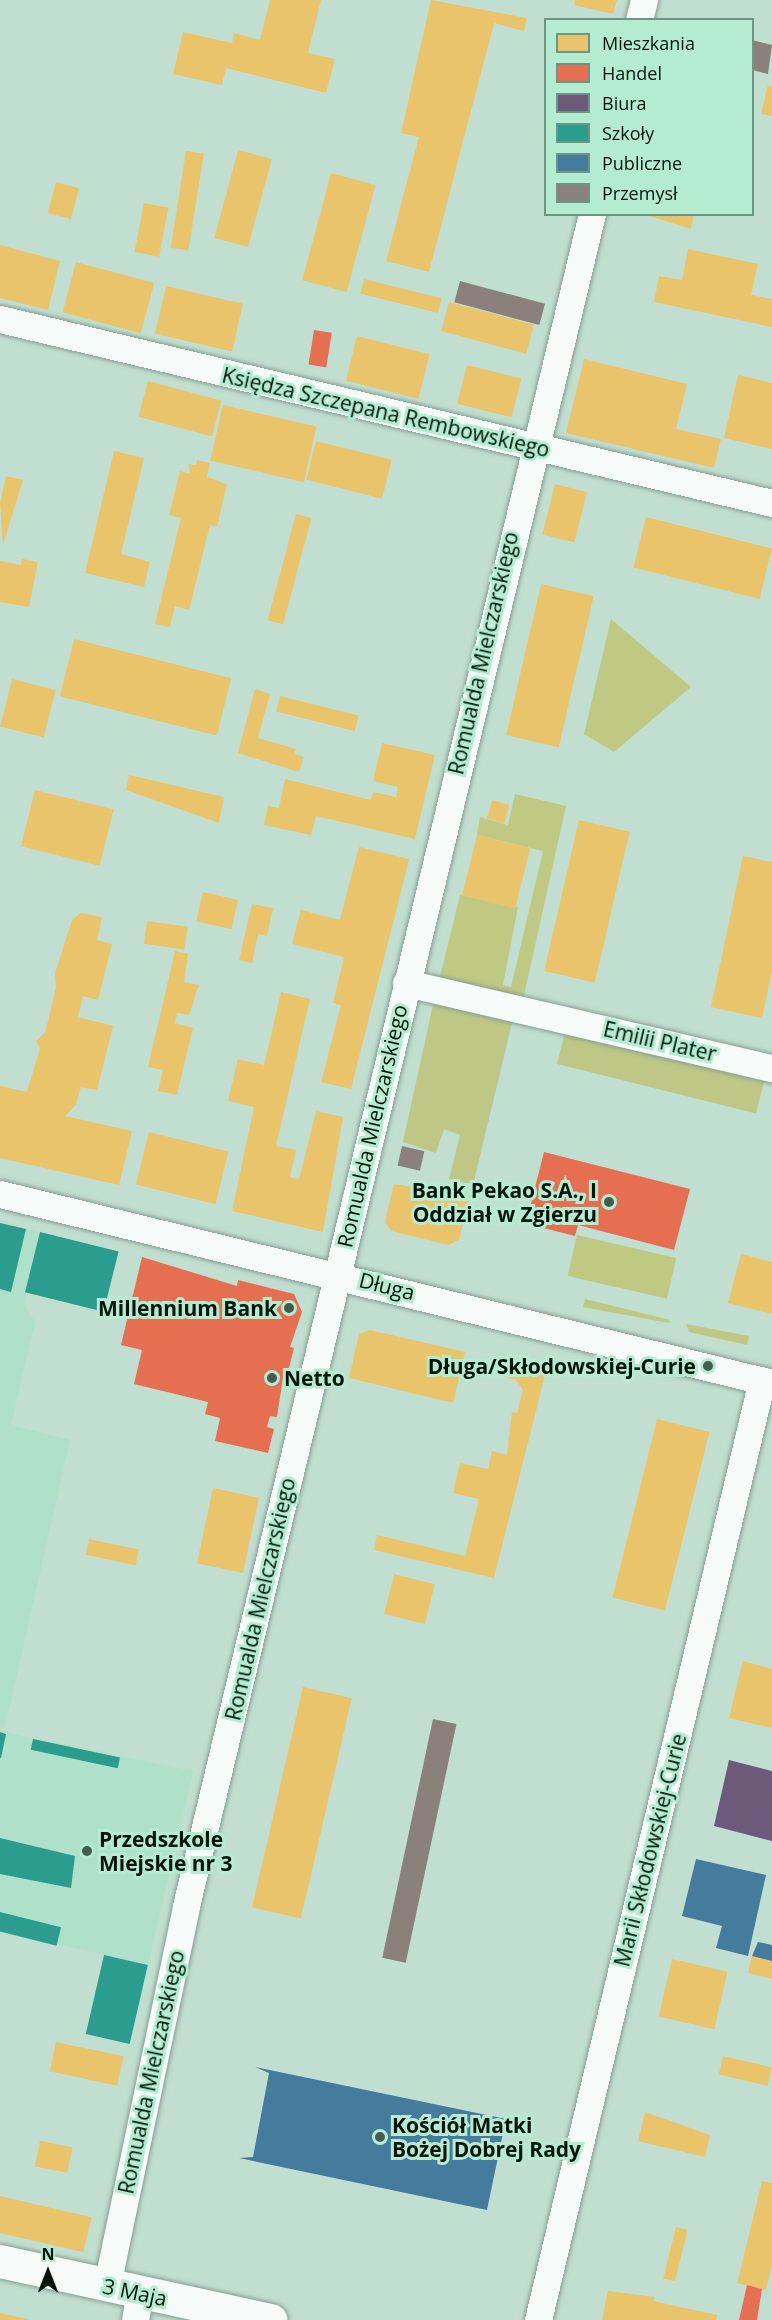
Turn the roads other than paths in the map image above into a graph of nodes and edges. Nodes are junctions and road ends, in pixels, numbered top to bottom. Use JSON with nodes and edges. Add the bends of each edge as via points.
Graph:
{"nodes":[{"id":1,"x":644,"y":0,"type":"edge"},
{"id":2,"x":640,"y":18,"type":"edge"},
{"id":3,"x":592,"y":216,"type":"edge"},
{"id":4,"x":0,"y":319,"type":"edge"},
{"id":5,"x":534,"y":447,"type":"junction"},
{"id":6,"x":772,"y":503,"type":"edge"},
{"id":7,"x":406,"y":983,"type":"junction"},
{"id":8,"x":772,"y":1068,"type":"edge"},
{"id":9,"x":0,"y":1194,"type":"edge"},
{"id":10,"x":338,"y":1273,"type":"junction"},
{"id":11,"x":767,"y":1381,"type":"edge"},
{"id":12,"x":0,"y":2261,"type":"edge"},
{"id":13,"x":106,"y":2285,"type":"junction"},
{"id":14,"x":137,"y":2306,"type":"edge"},
{"id":15,"x":271,"y":2320,"type":"edge"},
{"id":16,"x":538,"y":2320,"type":"edge"}],
"edges":[{"from":1,"to":2,"type":"street"},
{"from":3,"to":5,"type":"street","name":"Romualda Mielczarskiego"},
{"from":4,"to":5,"type":"street","name":"Księdza Szczepana Rembowskiego"},
{"from":5,"to":6,"type":"street","name":"Księdza Szczepana Rembowskiego"},
{"from":5,"to":7,"type":"street","name":"Romualda Mielczarskiego"},
{"from":7,"to":8,"type":"street","name":"Emilii Plater"},
{"from":7,"to":10,"type":"street","name":"Romualda Mielczarskiego"},
{"from":9,"to":10,"type":"street","name":"Długa"},
{"from":10,"to":11,"type":"street","name":"Długa"},
{"from":10,"to":13,"type":"street","name":"Romualda Mielczarskiego","via":[[186,1906]]},
{"from":11,"to":16,"type":"street","name":"Marii Skłodowskiej-Curie"},
{"from":12,"to":13,"type":"main road","name":"3 Maja"},
{"from":13,"to":14,"type":"main road","name":"3 Maja"},
{"from":14,"to":15,"type":"main road","name":"3 Maja"}]}
